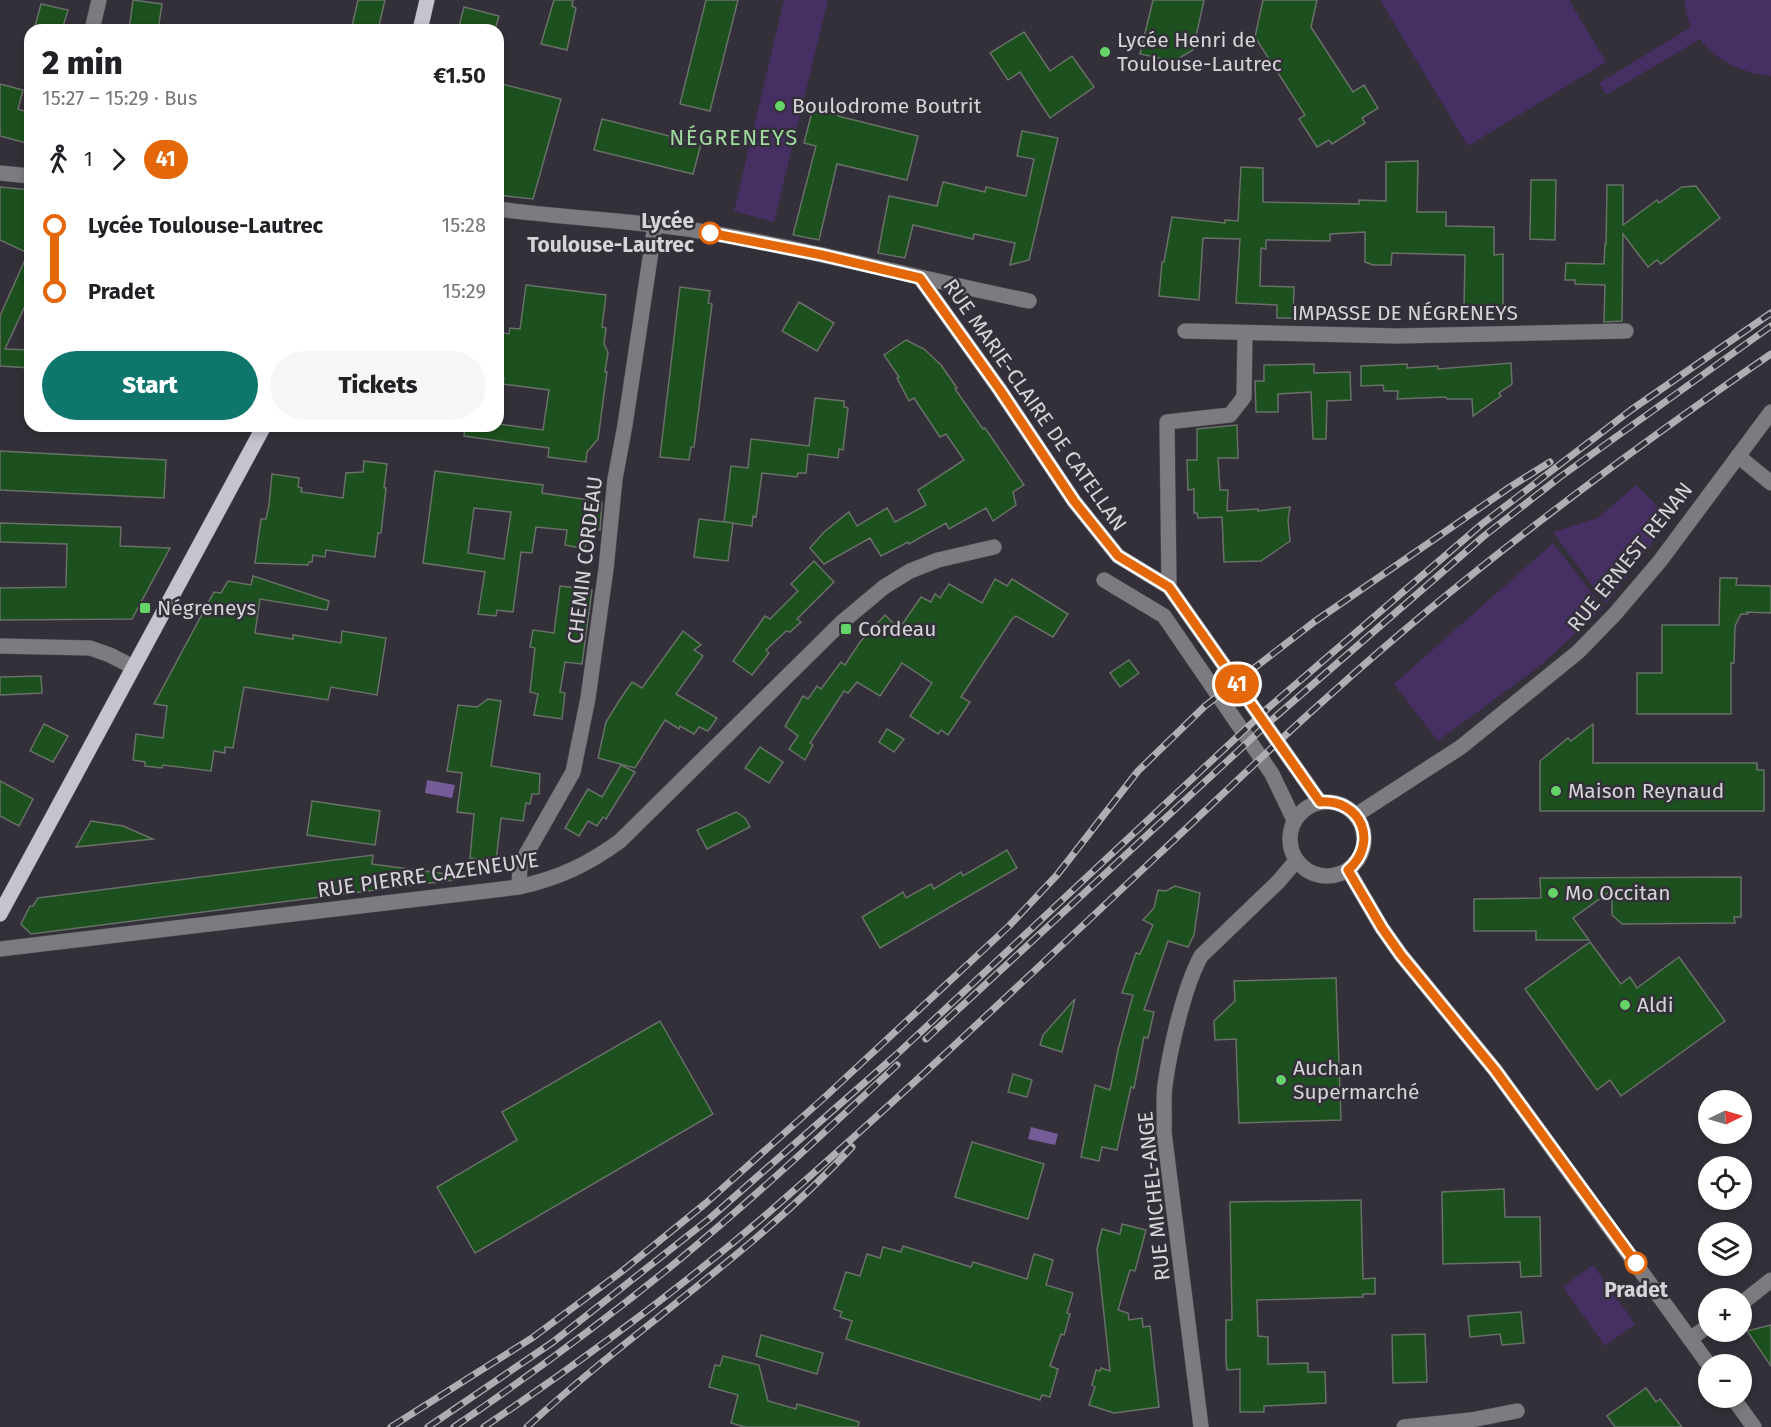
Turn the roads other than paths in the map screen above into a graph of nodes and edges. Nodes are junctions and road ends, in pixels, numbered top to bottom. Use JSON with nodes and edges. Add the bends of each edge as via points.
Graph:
{"nodes":[{"id":1,"x":99,"y":0,"type":"edge"},
{"id":2,"x":427,"y":0,"type":"edge"},
{"id":3,"x":93,"y":24,"type":"edge"},
{"id":4,"x":421,"y":24,"type":"edge"},
{"id":5,"x":0,"y":172,"type":"edge"},
{"id":6,"x":24,"y":175,"type":"edge"},
{"id":7,"x":504,"y":210,"type":"edge"},
{"id":8,"x":655,"y":225,"type":"junction"},
{"id":9,"x":920,"y":278,"type":"junction"},
{"id":10,"x":1029,"y":301,"type":"dead end"},
{"id":11,"x":1185,"y":331,"type":"dead end"},
{"id":12,"x":1626,"y":331,"type":"dead end"},
{"id":13,"x":1245,"y":333,"type":"junction"},
{"id":14,"x":1771,"y":412,"type":"edge"},
{"id":15,"x":261,"y":432,"type":"edge"},
{"id":16,"x":1738,"y":456,"type":"junction"},
{"id":17,"x":1771,"y":483,"type":"edge"},
{"id":18,"x":994,"y":547,"type":"dead end"},
{"id":19,"x":1104,"y":580,"type":"dead end"},
{"id":20,"x":1169,"y":587,"type":"junction"},
{"id":21,"x":0,"y":646,"type":"edge"},
{"id":22,"x":133,"y":668,"type":"junction"},
{"id":23,"x":1320,"y":802,"type":"junction"},
{"id":24,"x":1356,"y":815,"type":"junction"},
{"id":25,"x":1294,"y":820,"type":"junction"},
{"id":26,"x":1296,"y":861,"type":"junction"},
{"id":27,"x":1348,"y":870,"type":"junction"},
{"id":28,"x":519,"y":887,"type":"junction"},
{"id":29,"x":0,"y":914,"type":"edge"},
{"id":30,"x":0,"y":949,"type":"edge"},
{"id":31,"x":1771,"y":1280,"type":"edge"},
{"id":32,"x":1752,"y":1295,"type":"edge"},
{"id":33,"x":1698,"y":1333,"type":"edge"},
{"id":34,"x":1690,"y":1339,"type":"junction"},
{"id":35,"x":1701,"y":1354,"type":"edge"},
{"id":36,"x":1740,"y":1408,"type":"edge"},
{"id":37,"x":1517,"y":1411,"type":"dead end"},
{"id":38,"x":1201,"y":1427,"type":"edge"},
{"id":39,"x":1404,"y":1427,"type":"edge"},
{"id":40,"x":1754,"y":1427,"type":"edge"}],
"edges":[{"from":1,"to":3,"type":"street"},
{"from":2,"to":4,"type":"main road"},
{"from":5,"to":6,"type":"street"},
{"from":7,"to":8,"type":"street"},
{"from":8,"to":9,"type":"street","via":[[788,248]]},
{"from":8,"to":28,"type":"street","name":"CHEMIN CORDEAU","via":[[580,740],[573,772],[520,865]]},
{"from":9,"to":10,"type":"street"},
{"from":9,"to":20,"type":"street","name":"RUE MARIE-CLAIRE DE CATELLAN","via":[[1074,501],[1118,556]]},
{"from":11,"to":13,"type":"street","name":"IMPASSE DE NÉGRENEYS"},
{"from":12,"to":13,"type":"street","name":"IMPASSE DE NÉGRENEYS","via":[[1397,336]]},
{"from":13,"to":20,"type":"street","via":[[1244,397],[1230,416],[1167,422]]},
{"from":14,"to":16,"type":"street","name":"RUE ERNEST RENAN"},
{"from":15,"to":22,"type":"main road"},
{"from":16,"to":17,"type":"street"},
{"from":16,"to":24,"type":"street","name":"RUE ERNEST RENAN","via":[[1660,561],[1578,652],[1461,747]]},
{"from":18,"to":28,"type":"street","name":"RUE PIERRE CAZENEUVE","via":[[938,560],[884,587],[841,623],[620,841],[580,867]]},
{"from":19,"to":25,"type":"street","via":[[1164,616],[1272,774]]},
{"from":20,"to":23,"type":"street","name":"RUE MARIE-CLAIRE DE CATELLAN"},
{"from":21,"to":22,"type":"street","via":[[90,648]]},
{"from":22,"to":29,"type":"main road"},
{"from":23,"to":24,"type":"street","via":[[1340,804]]},
{"from":23,"to":25,"type":"street","via":[[1310,805]]},
{"from":24,"to":27,"type":"street","via":[[1364,843],[1356,863]]},
{"from":25,"to":26,"type":"street","via":[[1290,841]]},
{"from":26,"to":27,"type":"street","via":[[1326,877]]},
{"from":26,"to":38,"type":"street","name":"RUE MICHEL-ANGE","via":[[1201,956],[1176,1028],[1165,1086],[1164,1132]]},
{"from":27,"to":34,"type":"street","via":[[1401,955],[1502,1080]]},
{"from":28,"to":30,"type":"street","name":"RUE PIERRE CAZENEUVE"},
{"from":31,"to":32,"type":"street"},
{"from":33,"to":34,"type":"street"},
{"from":34,"to":35,"type":"street"},
{"from":36,"to":40,"type":"street"},
{"from":37,"to":39,"type":"street"}]}
